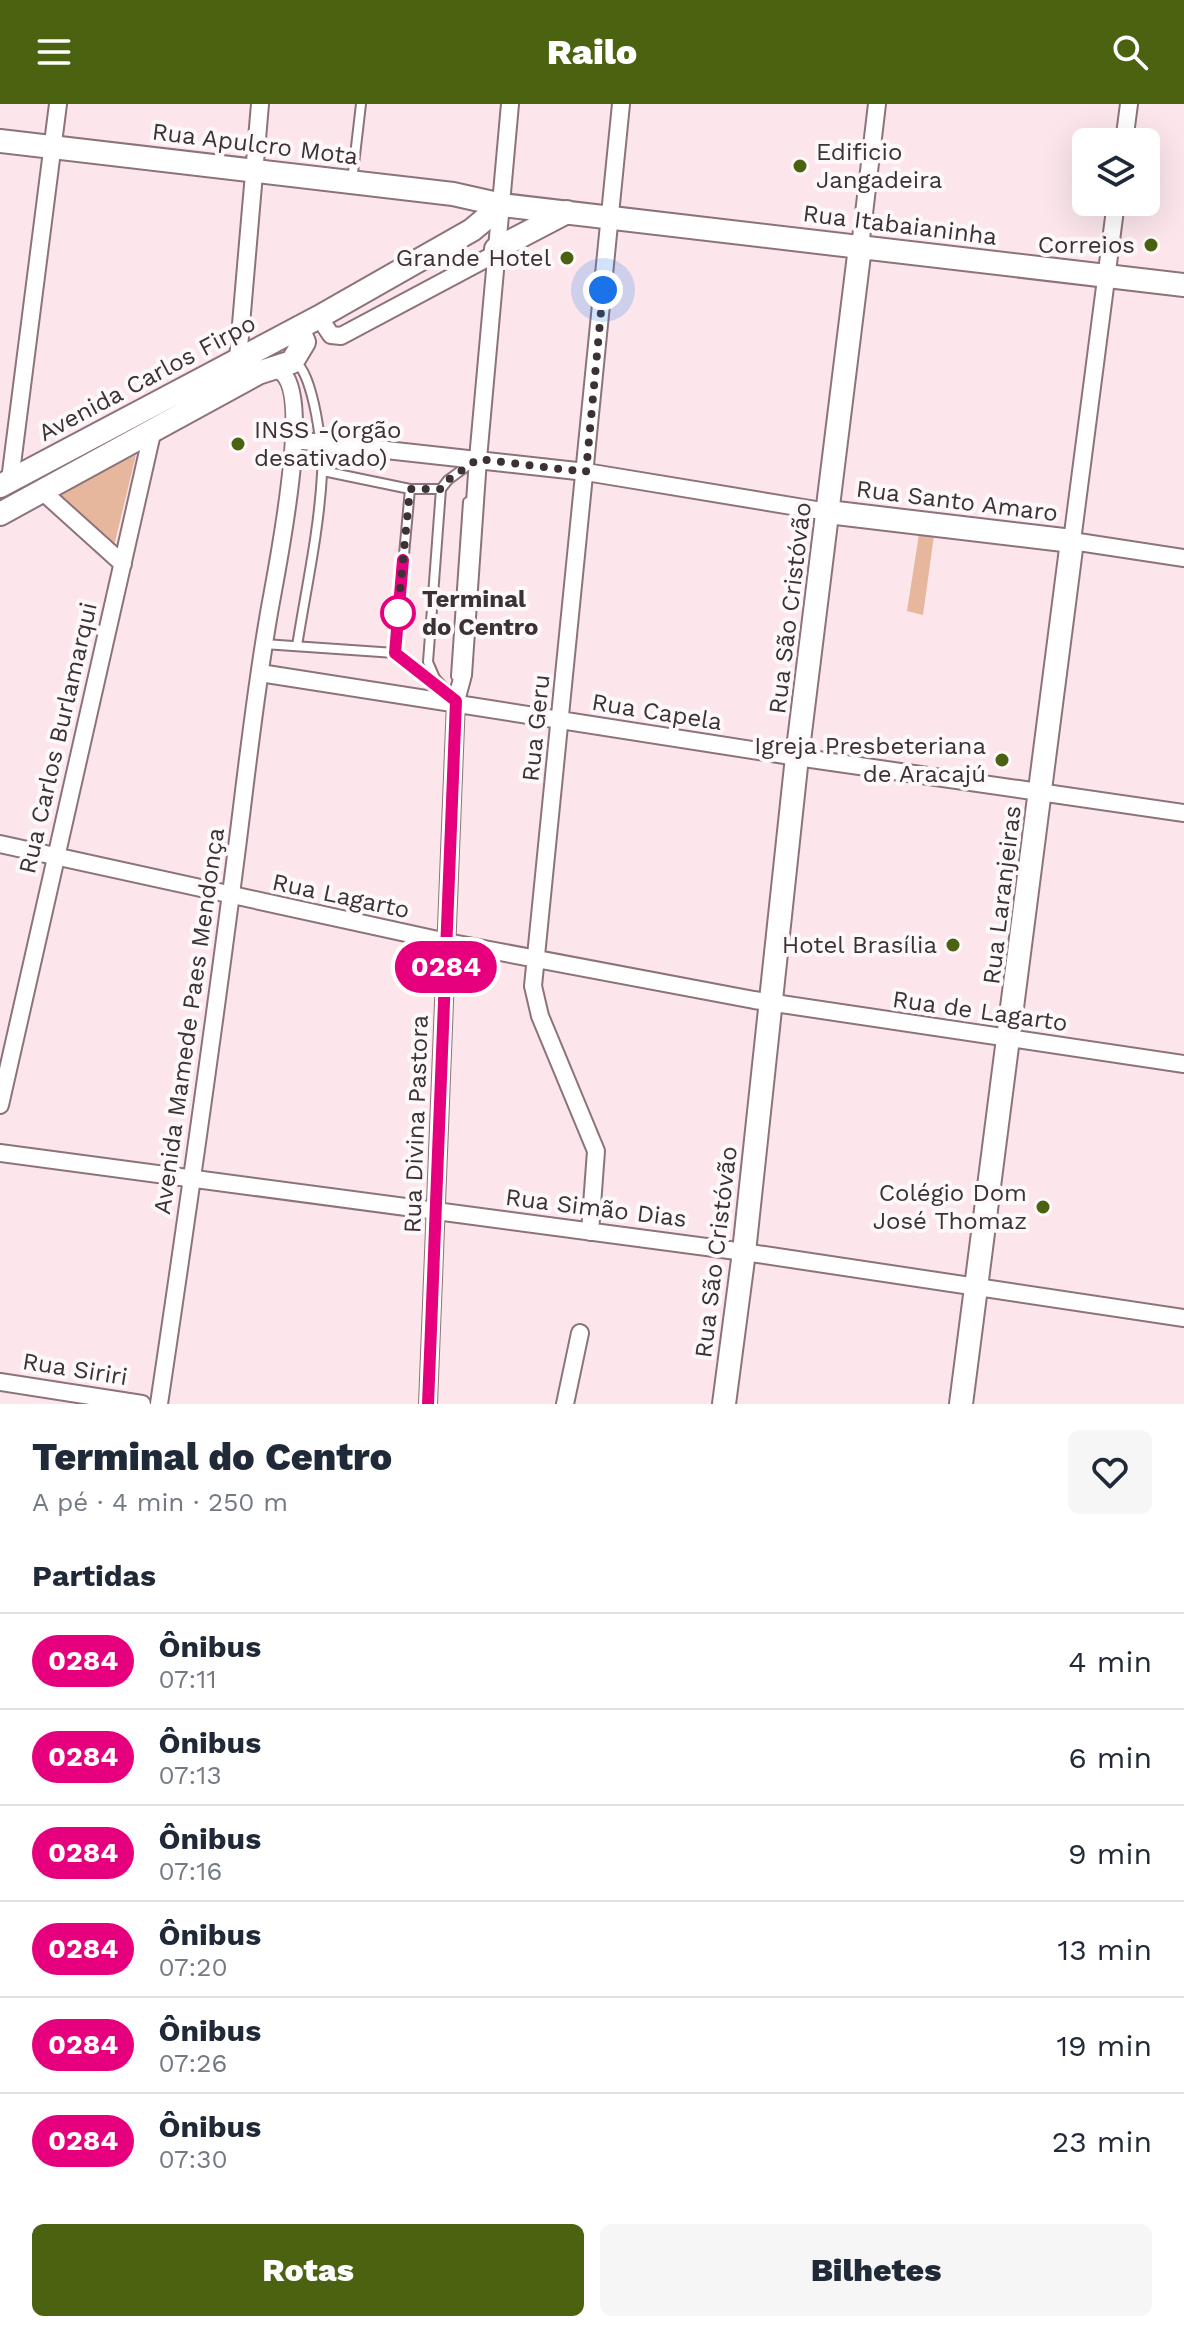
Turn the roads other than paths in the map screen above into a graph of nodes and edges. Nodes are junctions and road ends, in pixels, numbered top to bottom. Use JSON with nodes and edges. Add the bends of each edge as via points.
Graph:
{"nodes":[{"id":1,"x":58,"y":104,"type":"edge"},
{"id":2,"x":260,"y":104,"type":"edge"},
{"id":3,"x":361,"y":104,"type":"edge"},
{"id":4,"x":510,"y":104,"type":"edge"},
{"id":5,"x":621,"y":104,"type":"edge"},
{"id":6,"x":877,"y":104,"type":"edge"},
{"id":7,"x":1129,"y":104,"type":"edge"},
{"id":8,"x":1126,"y":128,"type":"edge"},
{"id":9,"x":0,"y":141,"type":"edge"},
{"id":10,"x":52,"y":146,"type":"junction"},
{"id":11,"x":253,"y":170,"type":"junction"},
{"id":12,"x":352,"y":182,"type":"junction"},
{"id":13,"x":502,"y":205,"type":"junction"},
{"id":14,"x":568,"y":212,"type":"junction"},
{"id":15,"x":609,"y":216,"type":"junction"},
{"id":16,"x":1114,"y":216,"type":"edge"},
{"id":17,"x":860,"y":247,"type":"junction"},
{"id":18,"x":495,"y":252,"type":"junction"},
{"id":19,"x":1107,"y":275,"type":"junction"},
{"id":20,"x":1184,"y":285,"type":"edge"},
{"id":21,"x":319,"y":317,"type":"junction"},
{"id":22,"x":298,"y":328,"type":"junction"},
{"id":23,"x":238,"y":359,"type":"junction"},
{"id":24,"x":287,"y":372,"type":"junction"},
{"id":25,"x":153,"y":429,"type":"junction"},
{"id":26,"x":295,"y":440,"type":"junction"},
{"id":27,"x":319,"y":445,"type":"junction"},
{"id":28,"x":478,"y":459,"type":"junction"},
{"id":29,"x":323,"y":471,"type":"junction"},
{"id":30,"x":586,"y":472,"type":"junction"},
{"id":31,"x":5,"y":483,"type":"edge"},
{"id":32,"x":410,"y":489,"type":"junction"},
{"id":33,"x":441,"y":489,"type":"junction"},
{"id":34,"x":42,"y":491,"type":"junction"},
{"id":35,"x":828,"y":512,"type":"junction"},
{"id":36,"x":0,"y":514,"type":"edge"},
{"id":37,"x":1072,"y":541,"type":"junction"},
{"id":38,"x":1184,"y":558,"type":"edge"},
{"id":39,"x":123,"y":564,"type":"junction"},
{"id":40,"x":263,"y":644,"type":"junction"},
{"id":41,"x":297,"y":646,"type":"junction"},
{"id":42,"x":395,"y":653,"type":"junction"},
{"id":43,"x":260,"y":673,"type":"junction"},
{"id":44,"x":456,"y":701,"type":"junction"},
{"id":45,"x":561,"y":721,"type":"junction"},
{"id":46,"x":797,"y":757,"type":"junction"},
{"id":47,"x":1041,"y":793,"type":"junction"},
{"id":48,"x":1184,"y":813,"type":"edge"},
{"id":49,"x":0,"y":844,"type":"edge"},
{"id":50,"x":55,"y":855,"type":"junction"},
{"id":51,"x":231,"y":897,"type":"junction"},
{"id":52,"x":447,"y":942,"type":"junction"},
{"id":53,"x":536,"y":959,"type":"junction"},
{"id":54,"x":769,"y":1003,"type":"junction"},
{"id":55,"x":1010,"y":1040,"type":"junction"},
{"id":56,"x":1184,"y":1064,"type":"edge"},
{"id":57,"x":0,"y":1105,"type":"edge"},
{"id":58,"x":0,"y":1153,"type":"edge"},
{"id":59,"x":193,"y":1177,"type":"junction"},
{"id":60,"x":436,"y":1212,"type":"junction"},
{"id":61,"x":590,"y":1232,"type":"junction"},
{"id":62,"x":744,"y":1252,"type":"junction"},
{"id":63,"x":978,"y":1285,"type":"junction"},
{"id":64,"x":1184,"y":1318,"type":"edge"},
{"id":65,"x":580,"y":1333,"type":"dead end"},
{"id":66,"x":0,"y":1382,"type":"edge"},
{"id":67,"x":142,"y":1404,"type":"edge"},
{"id":68,"x":159,"y":1404,"type":"edge"},
{"id":69,"x":428,"y":1404,"type":"edge"},
{"id":70,"x":565,"y":1404,"type":"edge"},
{"id":71,"x":724,"y":1404,"type":"edge"},
{"id":72,"x":961,"y":1404,"type":"edge"}],
"edges":[{"from":1,"to":10,"type":"street"},
{"from":2,"to":11,"type":"street"},
{"from":3,"to":12,"type":"lane"},
{"from":4,"to":13,"type":"street","name":"Rua Divina Pastora"},
{"from":5,"to":15,"type":"street","name":"Rua Geru"},
{"from":6,"to":17,"type":"street","name":"Rua São Cristóvão"},
{"from":7,"to":8,"type":"street"},
{"from":9,"to":10,"type":"street","name":"Rua Apulcro Mota"},
{"from":10,"to":11,"type":"street","name":"Rua Apulcro Mota"},
{"from":10,"to":31,"type":"street"},
{"from":11,"to":12,"type":"street","name":"Rua Apulcro Mota"},
{"from":11,"to":23,"type":"street"},
{"from":12,"to":13,"type":"street","name":"Rua Apulcro Mota"},
{"from":13,"to":14,"type":"street","name":"Rua Apulcro Mota"},
{"from":13,"to":18,"type":"street","name":"Rua Divina Pastora"},
{"from":13,"to":21,"type":"street","name":"Avenida Carlos Firpo","via":[[472,230]]},
{"from":14,"to":15,"type":"street","name":"Rua Itabaianinha"},
{"from":14,"to":18,"type":"street"},
{"from":15,"to":17,"type":"street","name":"Rua Itabaianinha"},
{"from":15,"to":30,"type":"street","name":"Rua Geru"},
{"from":16,"to":19,"type":"street","name":"Rua Laranjeiras"},
{"from":17,"to":19,"type":"street","name":"Rua Itabaianinha"},
{"from":17,"to":35,"type":"street","name":"Rua São Cristóvão"},
{"from":18,"to":21,"type":"street","via":[[341,336],[331,335]]},
{"from":18,"to":28,"type":"street","name":"Rua Divina Pastora"},
{"from":19,"to":20,"type":"street","name":"Rua Itabaianinha"},
{"from":19,"to":37,"type":"street","name":"Rua Laranjeiras"},
{"from":21,"to":22,"type":"street","name":"Avenida Carlos Firpo"},
{"from":22,"to":23,"type":"street","name":"Avenida Carlos Firpo"},
{"from":22,"to":24,"type":"street","via":[[304,342]]},
{"from":23,"to":31,"type":"street","name":"Avenida Carlos Firpo"},
{"from":24,"to":25,"type":"street","name":"Avenida Carlos Firpo","via":[[258,373]]},
{"from":24,"to":26,"type":"street","name":"Avenida Mamede Paes Mendonça"},
{"from":24,"to":27,"type":"lane","via":[[305,370]]},
{"from":25,"to":34,"type":"street","name":"Avenida Carlos Firpo"},
{"from":25,"to":39,"type":"street","name":"Rua Carlos Burlamarqui"},
{"from":26,"to":27,"type":"street","name":"Rua Santo Amaro"},
{"from":26,"to":40,"type":"street","name":"Avenida Mamede Paes Mendonça"},
{"from":27,"to":28,"type":"street","name":"Rua Santo Amaro"},
{"from":27,"to":29,"type":"lane"},
{"from":28,"to":30,"type":"street","name":"Rua Santo Amaro"},
{"from":28,"to":33,"type":"lane"},
{"from":28,"to":44,"type":"street","name":"Rua Divina Pastora","via":[[463,675]]},
{"from":29,"to":32,"type":"lane"},
{"from":29,"to":41,"type":"lane"},
{"from":30,"to":35,"type":"street","name":"Rua Santo Amaro"},
{"from":30,"to":45,"type":"street","name":"Rua Geru"},
{"from":32,"to":33,"type":"lane"},
{"from":32,"to":42,"type":"lane"},
{"from":33,"to":44,"type":"lane","via":[[428,662]]},
{"from":34,"to":36,"type":"street","name":"Avenida Carlos Firpo"},
{"from":34,"to":39,"type":"street"},
{"from":35,"to":37,"type":"street","name":"Rua Santo Amaro"},
{"from":35,"to":46,"type":"street","name":"Rua São Cristóvão"},
{"from":37,"to":38,"type":"street","name":"Rua Santo Amaro"},
{"from":37,"to":47,"type":"street","name":"Rua Laranjeiras"},
{"from":39,"to":50,"type":"street","name":"Rua Carlos Burlamarqui"},
{"from":40,"to":41,"type":"lane"},
{"from":40,"to":43,"type":"street","name":"Avenida Mamede Paes Mendonça"},
{"from":41,"to":42,"type":"lane"},
{"from":42,"to":44,"type":"lane"},
{"from":43,"to":44,"type":"street","name":"Rua Capela"},
{"from":43,"to":51,"type":"street","name":"Avenida Mamede Paes Mendonça"},
{"from":44,"to":45,"type":"street","name":"Rua Capela"},
{"from":44,"to":52,"type":"street","name":"Rua Divina Pastora"},
{"from":45,"to":46,"type":"street","name":"Rua Capela"},
{"from":45,"to":53,"type":"street","name":"Rua Geru"},
{"from":46,"to":47,"type":"street","name":"Rua Capela"},
{"from":46,"to":54,"type":"street","name":"Rua São Cristóvão"},
{"from":47,"to":48,"type":"street","name":"Rua Capela"},
{"from":47,"to":55,"type":"street","name":"Rua Laranjeiras"},
{"from":49,"to":50,"type":"street","name":"Rua Lagarto"},
{"from":50,"to":51,"type":"street","name":"Rua Lagarto"},
{"from":50,"to":57,"type":"street","name":"Rua Carlos Burlamarqui"},
{"from":51,"to":52,"type":"street","name":"Rua Lagarto"},
{"from":51,"to":59,"type":"street","name":"Avenida Mamede Paes Mendonça"},
{"from":52,"to":53,"type":"street","name":"Rua Lagarto"},
{"from":52,"to":60,"type":"street","name":"Rua Divina Pastora"},
{"from":53,"to":54,"type":"street","name":"Rua Lagarto"},
{"from":53,"to":61,"type":"street","name":"Rua Geru","via":[[534,1002],[596,1151]]},
{"from":54,"to":55,"type":"street","name":"Rua de Lagarto"},
{"from":54,"to":62,"type":"street","name":"Rua São Cristóvão"},
{"from":55,"to":56,"type":"street","name":"Rua de Lagarto"},
{"from":55,"to":63,"type":"street","name":"Rua Laranjeiras"},
{"from":58,"to":59,"type":"street","name":"Rua Simão Dias"},
{"from":59,"to":60,"type":"street","name":"Rua Simão Dias"},
{"from":59,"to":68,"type":"street","name":"Avenida Mamede Paes Mendonça"},
{"from":60,"to":61,"type":"street","name":"Rua Simão Dias"},
{"from":60,"to":69,"type":"street","name":"Rua Divina Pastora"},
{"from":61,"to":62,"type":"street","name":"Rua Simão Dias"},
{"from":62,"to":63,"type":"street","name":"Rua Simão Dias"},
{"from":62,"to":71,"type":"street","name":"Rua São Cristóvão"},
{"from":63,"to":64,"type":"street","name":"Rua Simão Dias"},
{"from":63,"to":72,"type":"street","name":"Rua Laranjeiras"},
{"from":65,"to":70,"type":"street"},
{"from":66,"to":67,"type":"street","name":"Rua Siriri"}]}
